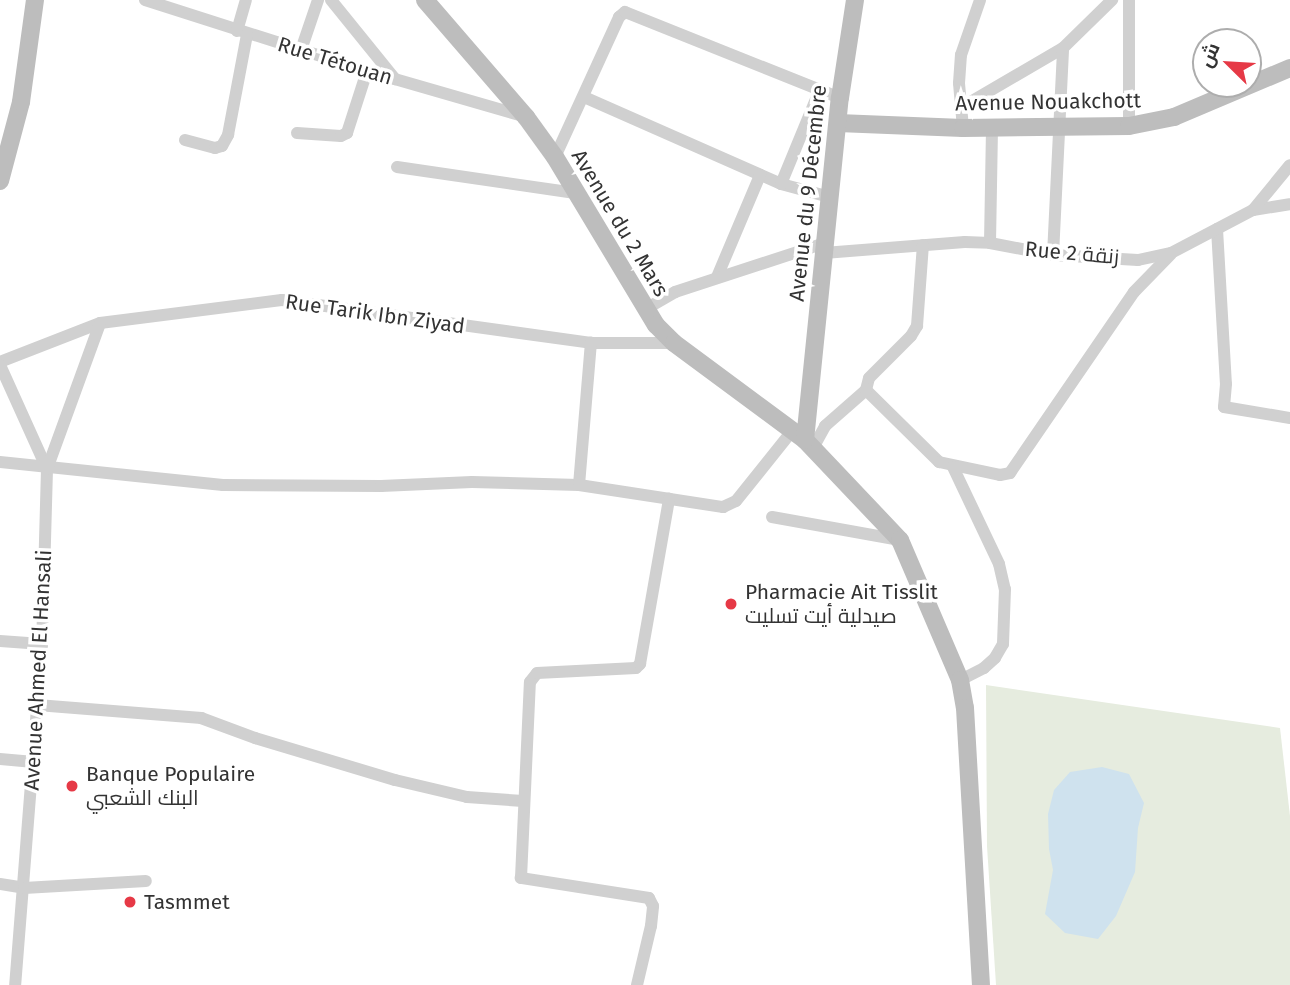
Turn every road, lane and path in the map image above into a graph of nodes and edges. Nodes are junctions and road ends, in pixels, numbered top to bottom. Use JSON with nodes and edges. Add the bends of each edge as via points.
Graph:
{"nodes":[{"id":1,"x":34,"y":0,"type":"edge"},
{"id":2,"x":145,"y":0,"type":"edge"},
{"id":3,"x":246,"y":0,"type":"edge"},
{"id":4,"x":317,"y":0,"type":"edge"},
{"id":5,"x":331,"y":0,"type":"edge"},
{"id":6,"x":425,"y":0,"type":"edge"},
{"id":7,"x":855,"y":0,"type":"edge"},
{"id":8,"x":980,"y":0,"type":"edge"},
{"id":9,"x":1129,"y":0,"type":"edge"},
{"id":10,"x":1110,"y":1,"type":"edge"},
{"id":11,"x":173,"y":5,"type":"edge"},
{"id":12,"x":242,"y":32,"type":"junction"},
{"id":13,"x":1063,"y":48,"type":"junction"},
{"id":14,"x":301,"y":50,"type":"junction"},
{"id":15,"x":1290,"y":68,"type":"edge"},
{"id":16,"x":367,"y":71,"type":"junction"},
{"id":17,"x":395,"y":79,"type":"junction"},
{"id":18,"x":819,"y":92,"type":"junction"},
{"id":19,"x":584,"y":97,"type":"junction"},
{"id":20,"x":839,"y":98,"type":"junction"},
{"id":21,"x":962,"y":107,"type":"junction"},
{"id":22,"x":526,"y":117,"type":"junction"},
{"id":23,"x":838,"y":123,"type":"junction"},
{"id":24,"x":1061,"y":125,"type":"junction"},
{"id":25,"x":1129,"y":126,"type":"junction"},
{"id":26,"x":992,"y":127,"type":"junction"},
{"id":27,"x":963,"y":128,"type":"junction"},
{"id":28,"x":297,"y":132,"type":"dead end"},
{"id":29,"x":185,"y":140,"type":"dead end"},
{"id":30,"x":555,"y":157,"type":"junction"},
{"id":31,"x":3,"y":163,"type":"edge"},
{"id":32,"x":1290,"y":165,"type":"edge"},
{"id":33,"x":397,"y":167,"type":"dead end"},
{"id":34,"x":760,"y":175,"type":"junction"},
{"id":35,"x":0,"y":181,"type":"edge"},
{"id":36,"x":781,"y":184,"type":"junction"},
{"id":37,"x":575,"y":193,"type":"junction"},
{"id":38,"x":830,"y":197,"type":"junction"},
{"id":39,"x":1290,"y":204,"type":"edge"},
{"id":40,"x":1253,"y":210,"type":"junction"},
{"id":41,"x":1217,"y":229,"type":"junction"},
{"id":42,"x":990,"y":243,"type":"junction"},
{"id":43,"x":923,"y":245,"type":"junction"},
{"id":44,"x":824,"y":248,"type":"junction"},
{"id":45,"x":1171,"y":253,"type":"junction"},
{"id":46,"x":1053,"y":255,"type":"junction"},
{"id":47,"x":717,"y":277,"type":"junction"},
{"id":48,"x":644,"y":310,"type":"junction"},
{"id":49,"x":100,"y":323,"type":"junction"},
{"id":50,"x":591,"y":343,"type":"junction"},
{"id":51,"x":674,"y":343,"type":"junction"},
{"id":52,"x":0,"y":364,"type":"edge"},
{"id":53,"x":866,"y":390,"type":"junction"},
{"id":54,"x":1290,"y":418,"type":"edge"},
{"id":55,"x":800,"y":437,"type":"junction"},
{"id":56,"x":0,"y":462,"type":"edge"},
{"id":57,"x":953,"y":467,"type":"junction"},
{"id":58,"x":47,"y":468,"type":"junction"},
{"id":59,"x":579,"y":485,"type":"junction"},
{"id":60,"x":669,"y":499,"type":"junction"},
{"id":61,"x":772,"y":517,"type":"dead end"},
{"id":62,"x":900,"y":540,"type":"junction"},
{"id":63,"x":0,"y":641,"type":"edge"},
{"id":64,"x":42,"y":644,"type":"junction"},
{"id":65,"x":960,"y":680,"type":"junction"},
{"id":66,"x":37,"y":705,"type":"junction"},
{"id":67,"x":0,"y":759,"type":"edge"},
{"id":68,"x":34,"y":761,"type":"junction"},
{"id":69,"x":523,"y":802,"type":"junction"},
{"id":70,"x":146,"y":881,"type":"dead end"},
{"id":71,"x":0,"y":884,"type":"edge"},
{"id":72,"x":24,"y":888,"type":"junction"},
{"id":73,"x":15,"y":985,"type":"edge"},
{"id":74,"x":637,"y":985,"type":"edge"},
{"id":75,"x":981,"y":985,"type":"edge"}],
"edges":[{"from":1,"to":31,"type":"street","via":[[21,102]]},
{"from":2,"to":11,"type":"street","name":"Rue Tétouan"},
{"from":3,"to":12,"type":"street"},
{"from":4,"to":14,"type":"street"},
{"from":5,"to":17,"type":"street"},
{"from":6,"to":22,"type":"street","name":"Avenue du 2 Mars"},
{"from":7,"to":20,"type":"street","name":"Avenue du 9 Décembre"},
{"from":8,"to":21,"type":"street","via":[[961,55]]},
{"from":9,"to":25,"type":"street"},
{"from":10,"to":13,"type":"street"},
{"from":11,"to":12,"type":"street","name":"Rue Tétouan"},
{"from":12,"to":14,"type":"street","name":"Rue Tétouan"},
{"from":12,"to":29,"type":"street","via":[[228,135],[222,146],[215,148]]},
{"from":13,"to":21,"type":"street"},
{"from":13,"to":24,"type":"street"},
{"from":14,"to":16,"type":"street","name":"Rue Tétouan"},
{"from":15,"to":25,"type":"street","name":"Avenue Nouakchott","via":[[1174,117]]},
{"from":16,"to":17,"type":"street","name":"Rue Tétouan"},
{"from":16,"to":28,"type":"street","via":[[347,133]]},
{"from":17,"to":22,"type":"street","name":"Rue Tétouan"},
{"from":18,"to":19,"type":"street","via":[[625,12]]},
{"from":18,"to":20,"type":"street"},
{"from":18,"to":36,"type":"street"},
{"from":19,"to":30,"type":"street"},
{"from":19,"to":34,"type":"street"},
{"from":20,"to":23,"type":"street","name":"Avenue du 9 Décembre"},
{"from":21,"to":27,"type":"street"},
{"from":22,"to":30,"type":"street","name":"Avenue du 2 Mars"},
{"from":23,"to":27,"type":"street","name":"Avenue Nouakchott"},
{"from":23,"to":38,"type":"street","name":"Avenue du 9 Décembre"},
{"from":24,"to":25,"type":"street","name":"Avenue Nouakchott"},
{"from":24,"to":26,"type":"street","name":"Avenue Nouakchott"},
{"from":24,"to":46,"type":"street"},
{"from":26,"to":27,"type":"street","name":"Avenue Nouakchott"},
{"from":26,"to":42,"type":"street"},
{"from":30,"to":37,"type":"street","name":"Avenue du 2 Mars"},
{"from":31,"to":35,"type":"street"},
{"from":32,"to":40,"type":"street","name":"Rue 2 زنقة"},
{"from":33,"to":37,"type":"street"},
{"from":34,"to":36,"type":"street"},
{"from":34,"to":47,"type":"street"},
{"from":36,"to":38,"type":"street"},
{"from":37,"to":48,"type":"street","name":"Avenue du 2 Mars"},
{"from":38,"to":44,"type":"street","name":"Avenue du 9 Décembre"},
{"from":39,"to":40,"type":"street"},
{"from":40,"to":41,"type":"street","name":"Rue 2 زنقة"},
{"from":41,"to":45,"type":"street","name":"Rue 2 زنقة"},
{"from":41,"to":54,"type":"street","via":[[1224,407]]},
{"from":42,"to":43,"type":"street","name":"Rue 2 زنقة"},
{"from":42,"to":46,"type":"street","name":"Rue 2 زنقة"},
{"from":43,"to":44,"type":"street","name":"Rue 2 زنقة"},
{"from":43,"to":53,"type":"street","via":[[917,326],[869,378]]},
{"from":44,"to":47,"type":"street","name":"Rue 2 زنقة"},
{"from":44,"to":55,"type":"street","name":"Avenue du 9 Décembre","via":[[810,392]]},
{"from":45,"to":46,"type":"street","name":"Rue 2 زنقة","via":[[1138,260]]},
{"from":45,"to":57,"type":"street","via":[[1134,292],[1010,473]]},
{"from":47,"to":48,"type":"street","name":"Rue 2 زنقة","via":[[675,292]]},
{"from":48,"to":51,"type":"street","name":"Avenue du 2 Mars"},
{"from":49,"to":50,"type":"street","name":"Rue Tarik Ibn Ziyad","via":[[282,300]]},
{"from":49,"to":52,"type":"street","name":"Rue Tarik Ibn Ziyad"},
{"from":49,"to":58,"type":"street"},
{"from":50,"to":51,"type":"street","name":"Rue Tarik Ibn Ziyad"},
{"from":50,"to":59,"type":"street"},
{"from":51,"to":55,"type":"street","name":"Avenue du 2 Mars"},
{"from":52,"to":58,"type":"street","name":"Avenue Ahmed El Hansali"},
{"from":53,"to":55,"type":"street","via":[[825,426]]},
{"from":53,"to":57,"type":"street","via":[[932,457]]},
{"from":55,"to":60,"type":"street","via":[[730,505],[714,507]]},
{"from":55,"to":62,"type":"street","name":"Avenue du 2 Mars"},
{"from":56,"to":58,"type":"street"},
{"from":57,"to":65,"type":"street","via":[[999,564],[1005,590],[1003,644],[995,658]]},
{"from":58,"to":59,"type":"street","via":[[223,485]]},
{"from":58,"to":64,"type":"street","name":"Avenue Ahmed El Hansali"},
{"from":59,"to":60,"type":"street"},
{"from":60,"to":69,"type":"street","via":[[640,664],[532,677]]},
{"from":61,"to":62,"type":"street"},
{"from":62,"to":65,"type":"street","name":"Avenue du 2 Mars"},
{"from":63,"to":64,"type":"street"},
{"from":64,"to":66,"type":"street","name":"Avenue Ahmed El Hansali"},
{"from":65,"to":75,"type":"street","name":"Avenue du 2 Mars"},
{"from":66,"to":68,"type":"street","name":"Avenue Ahmed El Hansali"},
{"from":66,"to":69,"type":"street","via":[[201,718],[395,780],[467,797]]},
{"from":67,"to":68,"type":"street"},
{"from":68,"to":72,"type":"street","name":"Avenue Ahmed El Hansali"},
{"from":69,"to":74,"type":"street","via":[[521,878],[643,895],[651,901],[651,926]]},
{"from":70,"to":72,"type":"street"},
{"from":71,"to":72,"type":"street"},
{"from":72,"to":73,"type":"street","name":"Avenue Ahmed El Hansali"}]}
